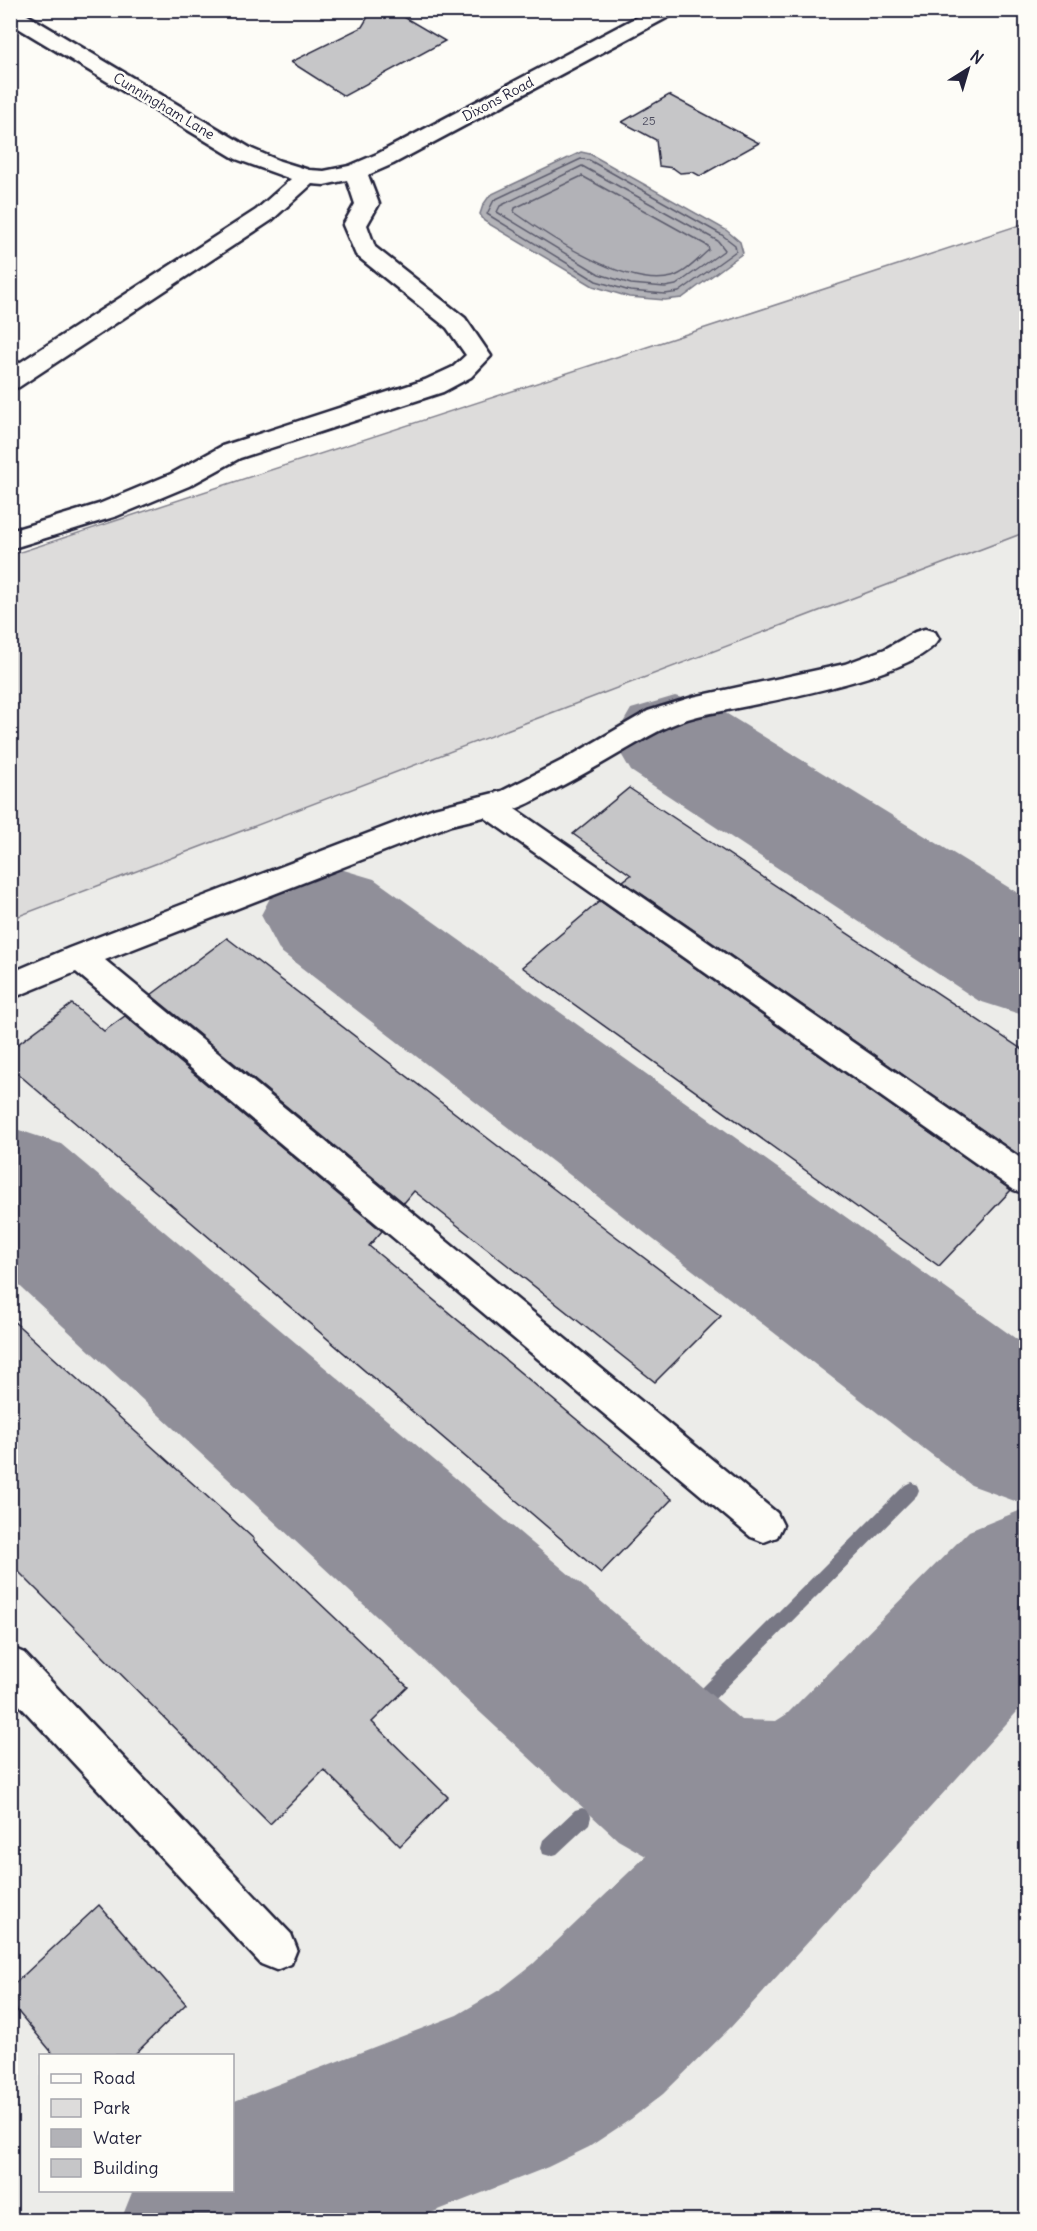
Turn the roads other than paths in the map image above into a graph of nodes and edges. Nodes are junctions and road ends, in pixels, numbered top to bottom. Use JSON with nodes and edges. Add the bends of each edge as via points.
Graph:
{"nodes":[{"id":1,"x":667,"y":10,"type":"edge"},
{"id":2,"x":10,"y":14,"type":"edge"},
{"id":3,"x":355,"y":172,"type":"junction"},
{"id":4,"x":316,"y":178,"type":"junction"},
{"id":5,"x":10,"y":381,"type":"edge"},
{"id":6,"x":10,"y":540,"type":"edge"},
{"id":7,"x":925,"y":639,"type":"dead end"},
{"id":8,"x":489,"y":806,"type":"junction"},
{"id":9,"x":80,"y":957,"type":"junction"},
{"id":10,"x":10,"y":987,"type":"edge"},
{"id":11,"x":1026,"y":1180,"type":"edge"},
{"id":12,"x":764,"y":1525,"type":"dead end"},
{"id":13,"x":10,"y":1666,"type":"edge"},
{"id":14,"x":276,"y":1948,"type":"dead end"}],
"edges":[{"from":1,"to":3,"type":"street","name":"Dixons Road"},
{"from":2,"to":4,"type":"street","name":"Cunningham Lane","via":[[244,154]]},
{"from":3,"to":4,"type":"street","name":"Dixons Road"},
{"from":3,"to":6,"type":"street","via":[[367,204],[355,225],[364,250],[456,323],[479,356],[462,372],[434,386],[231,452],[180,480],[108,510]]},
{"from":4,"to":5,"type":"street"},
{"from":7,"to":8,"type":"street","via":[[853,672],[658,718],[534,789]]},
{"from":8,"to":9,"type":"street","via":[[445,816]]},
{"from":8,"to":11,"type":"street"},
{"from":9,"to":10,"type":"street"},
{"from":9,"to":12,"type":"street"},
{"from":13,"to":14,"type":"street"}]}
